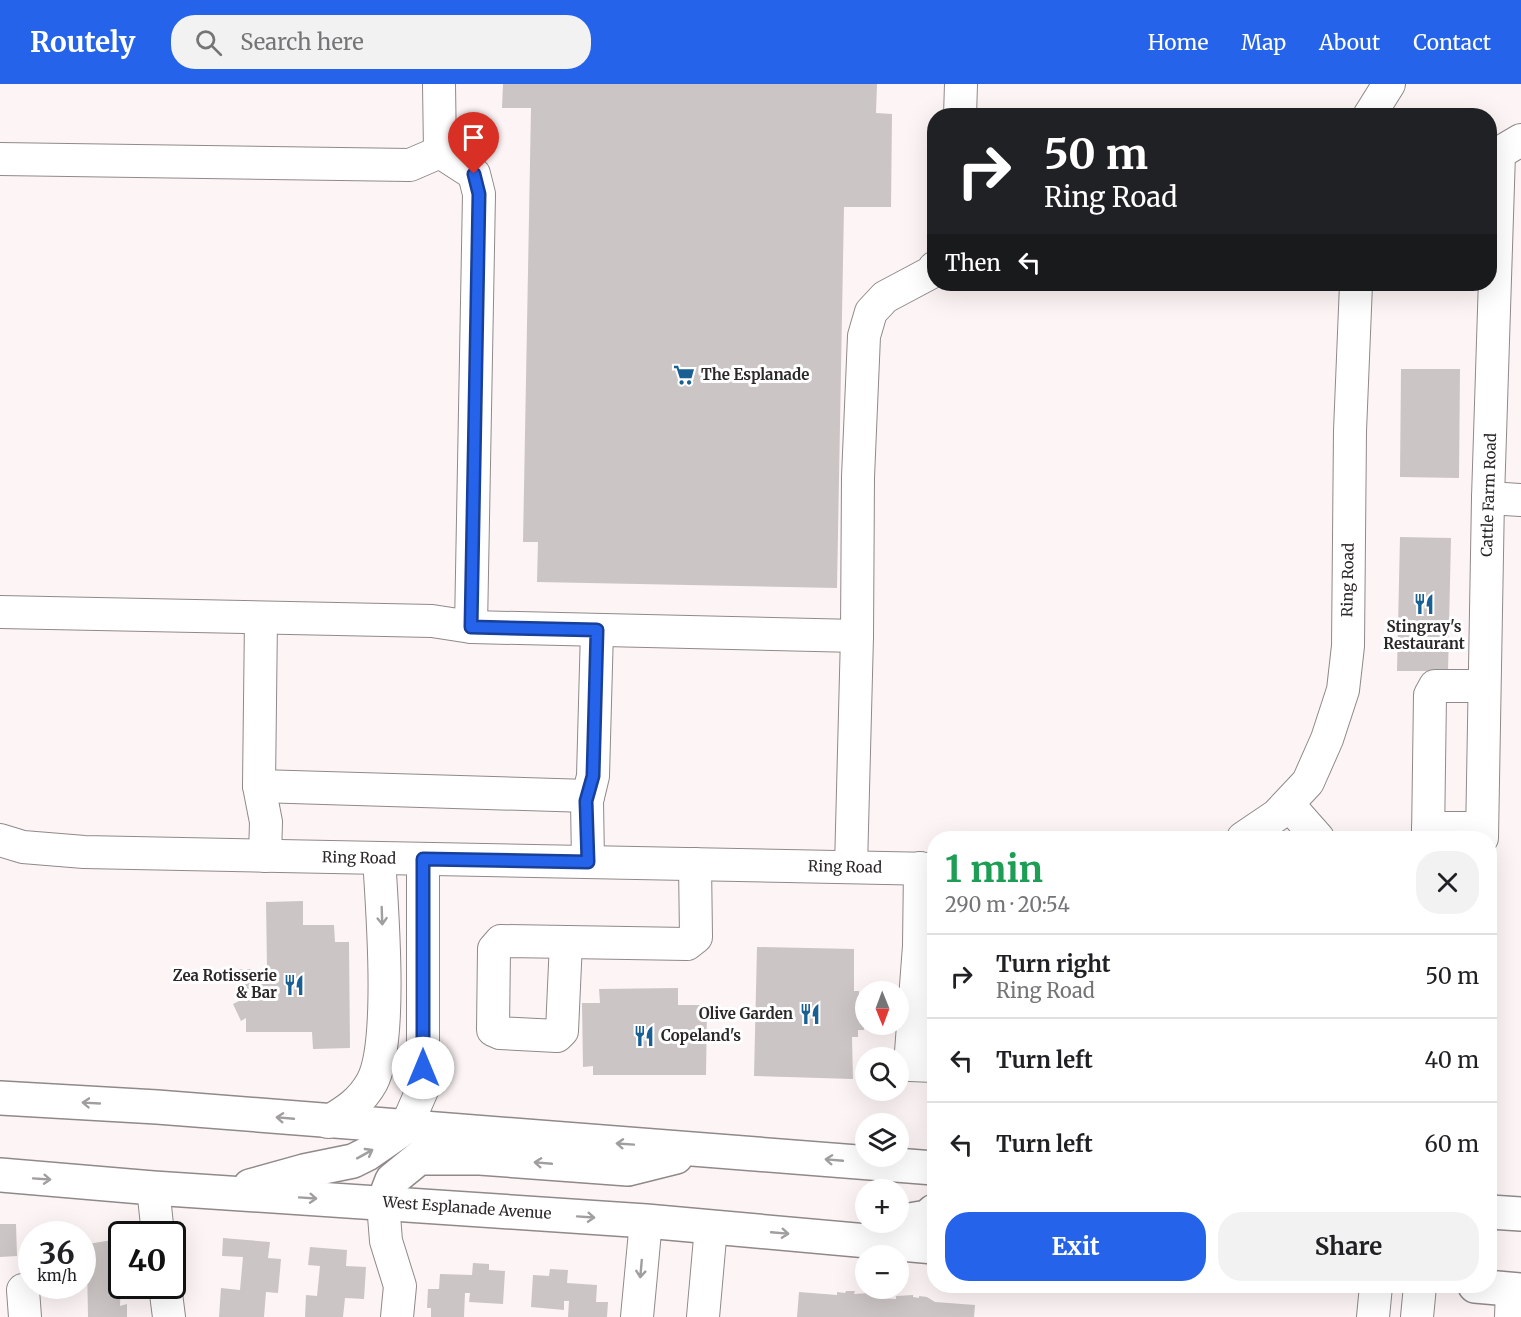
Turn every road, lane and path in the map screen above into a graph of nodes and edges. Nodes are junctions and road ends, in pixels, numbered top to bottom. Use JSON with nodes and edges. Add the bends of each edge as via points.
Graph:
{"nodes":[{"id":1,"x":439,"y":84,"type":"edge"},
{"id":2,"x":961,"y":84,"type":"edge"},
{"id":3,"x":1389,"y":84,"type":"edge"},
{"id":4,"x":960,"y":108,"type":"edge"},
{"id":5,"x":1374,"y":108,"type":"edge"},
{"id":6,"x":1510,"y":146,"type":"edge"},
{"id":7,"x":440,"y":152,"type":"junction"},
{"id":8,"x":0,"y":159,"type":"edge"},
{"id":9,"x":927,"y":275,"type":"edge"},
{"id":10,"x":1356,"y":291,"type":"edge"},
{"id":11,"x":1488,"y":498,"type":"junction"},
{"id":12,"x":1521,"y":500,"type":"edge"},
{"id":13,"x":0,"y":612,"type":"edge"},
{"id":14,"x":261,"y":618,"type":"junction"},
{"id":15,"x":471,"y":627,"type":"junction"},
{"id":16,"x":597,"y":630,"type":"junction"},
{"id":17,"x":857,"y":636,"type":"junction"},
{"id":18,"x":1484,"y":686,"type":"junction"},
{"id":19,"x":259,"y":786,"type":"junction"},
{"id":20,"x":590,"y":786,"type":"junction"},
{"id":21,"x":1287,"y":819,"type":"edge"},
{"id":22,"x":1259,"y":831,"type":"edge"},
{"id":23,"x":1307,"y":831,"type":"edge"},
{"id":24,"x":1428,"y":831,"type":"edge"},
{"id":25,"x":1482,"y":831,"type":"edge"},
{"id":26,"x":0,"y":840,"type":"edge"},
{"id":27,"x":265,"y":856,"type":"junction"},
{"id":28,"x":379,"y":858,"type":"junction"},
{"id":29,"x":423,"y":859,"type":"junction"},
{"id":30,"x":588,"y":862,"type":"junction"},
{"id":31,"x":695,"y":864,"type":"junction"},
{"id":32,"x":851,"y":867,"type":"junction"},
{"id":33,"x":927,"y":869,"type":"edge"},
{"id":34,"x":566,"y":942,"type":"dead end"},
{"id":35,"x":927,"y":947,"type":"edge"},
{"id":36,"x":927,"y":1066,"type":"edge"},
{"id":37,"x":0,"y":1098,"type":"edge"},
{"id":38,"x":328,"y":1122,"type":"junction"},
{"id":39,"x":406,"y":1127,"type":"junction"},
{"id":40,"x":704,"y":1150,"type":"junction"},
{"id":41,"x":927,"y":1167,"type":"edge"},
{"id":42,"x":0,"y":1175,"type":"edge"},
{"id":43,"x":153,"y":1188,"type":"junction"},
{"id":44,"x":228,"y":1193,"type":"junction"},
{"id":45,"x":383,"y":1203,"type":"junction"},
{"id":46,"x":1497,"y":1212,"type":"edge"},
{"id":47,"x":1521,"y":1214,"type":"edge"},
{"id":48,"x":927,"y":1217,"type":"edge"},
{"id":49,"x":909,"y":1220,"type":"edge"},
{"id":50,"x":157,"y":1221,"type":"edge"},
{"id":51,"x":646,"y":1221,"type":"junction"},
{"id":52,"x":711,"y":1227,"type":"junction"},
{"id":53,"x":855,"y":1230,"type":"edge"},
{"id":54,"x":822,"y":1237,"type":"junction"},
{"id":55,"x":927,"y":1245,"type":"edge"},
{"id":56,"x":1375,"y":1293,"type":"edge"},
{"id":57,"x":1419,"y":1293,"type":"edge"},
{"id":58,"x":1497,"y":1293,"type":"edge"},
{"id":59,"x":167,"y":1299,"type":"edge"},
{"id":60,"x":1515,"y":1299,"type":"edge"},
{"id":61,"x":169,"y":1317,"type":"edge"},
{"id":62,"x":397,"y":1317,"type":"edge"},
{"id":63,"x":637,"y":1317,"type":"edge"},
{"id":64,"x":703,"y":1317,"type":"edge"},
{"id":65,"x":1373,"y":1317,"type":"edge"},
{"id":66,"x":1417,"y":1317,"type":"edge"}],
"edges":[{"from":1,"to":7,"type":"street"},
{"from":2,"to":4,"type":"street"},
{"from":3,"to":5,"type":"street"},
{"from":6,"to":11,"type":"street","name":"Cattle Farm Road"},
{"from":7,"to":8,"type":"street","via":[[410,165]]},
{"from":7,"to":15,"type":"street","via":[[474,174],[479,194]]},
{"from":9,"to":17,"type":"street","via":[[885,297],[872,312],[864,336]]},
{"from":10,"to":21,"type":"street","name":"Ring Road","via":[[1348,646],[1343,690],[1327,739]]},
{"from":11,"to":12,"type":"street"},
{"from":11,"to":18,"type":"street","name":"Cattle Farm Road"},
{"from":13,"to":14,"type":"street"},
{"from":14,"to":15,"type":"street","via":[[432,621]]},
{"from":14,"to":19,"type":"street"},
{"from":15,"to":16,"type":"street"},
{"from":16,"to":17,"type":"street"},
{"from":16,"to":20,"type":"street"},
{"from":17,"to":32,"type":"street"},
{"from":18,"to":24,"type":"street","via":[[1435,686],[1430,695]]},
{"from":18,"to":25,"type":"street","name":"Cattle Farm Road"},
{"from":19,"to":20,"type":"street"},
{"from":19,"to":27,"type":"street","via":[[266,822]]},
{"from":20,"to":30,"type":"street"},
{"from":21,"to":22,"type":"street","name":"Ring Road"},
{"from":21,"to":23,"type":"street"},
{"from":26,"to":27,"type":"street","name":"Ring Road","via":[[54,851]]},
{"from":27,"to":28,"type":"street","name":"Ring Road"},
{"from":28,"to":29,"type":"street","name":"Ring Road"},
{"from":28,"to":38,"type":"street","one_way":true,"via":[[384,964],[382,1040],[373,1080],[356,1105]]},
{"from":29,"to":30,"type":"street","name":"Ring Road"},
{"from":29,"to":39,"type":"street","via":[[423,1088]]},
{"from":30,"to":31,"type":"street","name":"Ring Road"},
{"from":31,"to":32,"type":"street","name":"Ring Road"},
{"from":31,"to":34,"type":"street","via":[[696,938],[687,944]]},
{"from":32,"to":33,"type":"street","name":"Ring Road"},
{"from":33,"to":35,"type":"street"},
{"from":35,"to":36,"type":"street","via":[[910,1065]]},
{"from":38,"to":37,"type":"main road","one_way":true},
{"from":38,"to":39,"type":"main road"},
{"from":40,"to":39,"type":"main road","one_way":true},
{"from":44,"to":39,"type":"main road","one_way":true,"via":[[353,1161]]},
{"from":41,"to":40,"type":"main road","one_way":true},
{"from":40,"to":45,"type":"main road","one_way":true,"via":[[628,1168],[419,1158],[392,1180]]},
{"from":42,"to":43,"type":"main road","name":"West Esplanade Avenue","one_way":true},
{"from":43,"to":44,"type":"main road","name":"West Esplanade Avenue"},
{"from":43,"to":50,"type":"street"},
{"from":44,"to":45,"type":"main road","name":"West Esplanade Avenue","one_way":true},
{"from":45,"to":51,"type":"main road","name":"West Esplanade Avenue","one_way":true},
{"from":45,"to":62,"type":"street","via":[[386,1241],[400,1286]]},
{"from":46,"to":47,"type":"main road"},
{"from":48,"to":49,"type":"main road"},
{"from":51,"to":52,"type":"main road","name":"West Esplanade Avenue"},
{"from":51,"to":63,"type":"street","one_way":true},
{"from":52,"to":54,"type":"main road","name":"West Esplanade Avenue","one_way":true},
{"from":52,"to":64,"type":"street"},
{"from":53,"to":54,"type":"main road"},
{"from":54,"to":55,"type":"main road","name":"West Esplanade Avenue"},
{"from":56,"to":65,"type":"street"},
{"from":57,"to":66,"type":"street"},
{"from":58,"to":60,"type":"main road"},
{"from":59,"to":61,"type":"street"}]}
